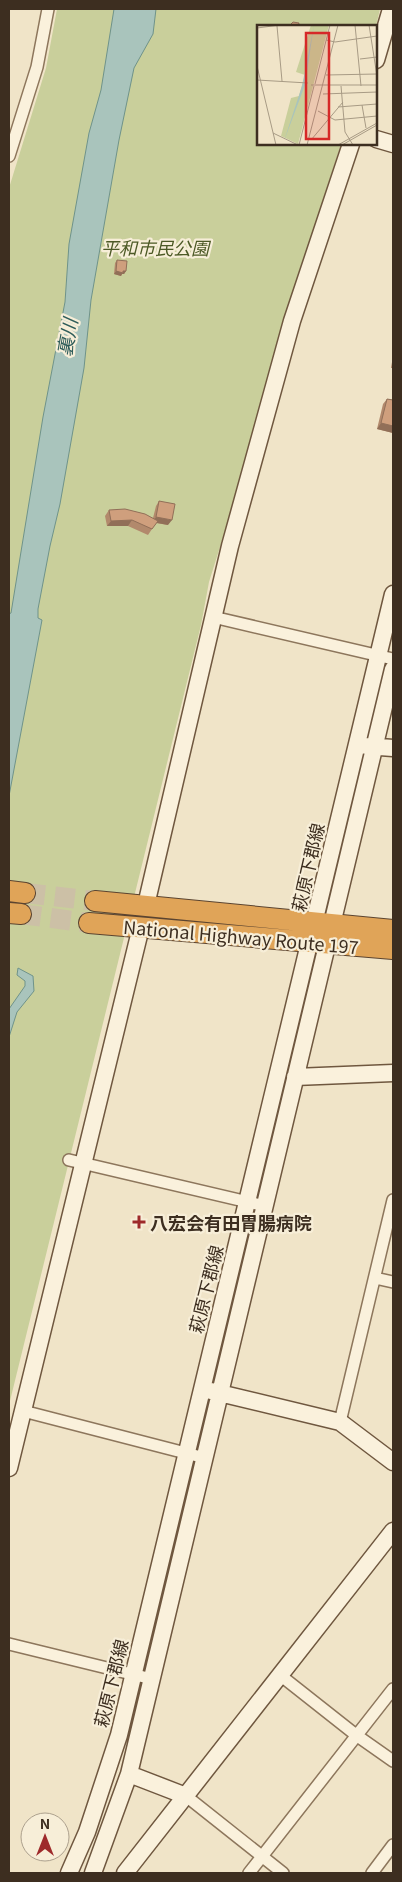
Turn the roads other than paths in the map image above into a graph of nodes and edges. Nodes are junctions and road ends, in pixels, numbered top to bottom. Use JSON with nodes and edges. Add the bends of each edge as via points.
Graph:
{"nodes":[{"id":1,"x":48,"y":9,"type":"edge"},
{"id":2,"x":391,"y":9,"type":"edge"},
{"id":3,"x":377,"y":57,"type":"edge"},
{"id":4,"x":14,"y":120,"type":"edge"},
{"id":5,"x":377,"y":139,"type":"edge"},
{"id":6,"x":393,"y":144,"type":"edge"},
{"id":7,"x":351,"y":145,"type":"edge"},
{"id":8,"x":9,"y":156,"type":"edge"},
{"id":9,"x":393,"y":594,"type":"edge"},
{"id":10,"x":213,"y":617,"type":"junction"},
{"id":11,"x":386,"y":658,"type":"edge"},
{"id":12,"x":393,"y":670,"type":"edge"},
{"id":13,"x":357,"y":745,"type":"junction"},
{"id":14,"x":374,"y":748,"type":"junction"},
{"id":15,"x":393,"y":748,"type":"edge"},
{"id":16,"x":95,"y":901,"type":"tunnel mouth"},
{"id":17,"x":146,"y":905,"type":"junction"},
{"id":18,"x":323,"y":922,"type":"junction"},
{"id":19,"x":89,"y":923,"type":"tunnel mouth"},
{"id":20,"x":141,"y":927,"type":"junction"},
{"id":21,"x":393,"y":930,"type":"edge"},
{"id":22,"x":318,"y":944,"type":"junction"},
{"id":23,"x":393,"y":949,"type":"edge"},
{"id":24,"x":393,"y":1073,"type":"edge"},
{"id":25,"x":295,"y":1077,"type":"junction"},
{"id":26,"x":75,"y":1162,"type":"junction"},
{"id":27,"x":393,"y":1200,"type":"edge"},
{"id":28,"x":247,"y":1202,"type":"junction"},
{"id":29,"x":264,"y":1206,"type":"junction"},
{"id":30,"x":375,"y":1278,"type":"junction"},
{"id":31,"x":393,"y":1282,"type":"edge"},
{"id":32,"x":202,"y":1389,"type":"junction"},
{"id":33,"x":220,"y":1393,"type":"junction"},
{"id":34,"x":23,"y":1412,"type":"junction"},
{"id":35,"x":340,"y":1422,"type":"junction"},
{"id":36,"x":186,"y":1453,"type":"junction"},
{"id":37,"x":205,"y":1458,"type":"junction"},
{"id":38,"x":393,"y":1462,"type":"edge"},
{"id":39,"x":9,"y":1468,"type":"edge"},
{"id":40,"x":393,"y":1530,"type":"edge"},
{"id":41,"x":9,"y":1644,"type":"edge"},
{"id":42,"x":133,"y":1674,"type":"junction"},
{"id":43,"x":280,"y":1675,"type":"junction"},
{"id":44,"x":152,"y":1679,"type":"junction"},
{"id":45,"x":393,"y":1688,"type":"edge"},
{"id":46,"x":356,"y":1735,"type":"junction"},
{"id":47,"x":393,"y":1761,"type":"edge"},
{"id":48,"x":129,"y":1774,"type":"junction"},
{"id":49,"x":186,"y":1796,"type":"junction"},
{"id":50,"x":393,"y":1845,"type":"edge"},
{"id":51,"x":262,"y":1856,"type":"junction"},
{"id":52,"x":69,"y":1873,"type":"edge"},
{"id":53,"x":93,"y":1873,"type":"edge"},
{"id":54,"x":126,"y":1873,"type":"edge"},
{"id":55,"x":249,"y":1873,"type":"edge"},
{"id":56,"x":283,"y":1873,"type":"edge"},
{"id":57,"x":372,"y":1873,"type":"edge"}],
"edges":[{"from":1,"to":4,"type":"street","via":[[37,66]]},
{"from":2,"to":3,"type":"main road"},
{"from":4,"to":8,"type":"street"},
{"from":5,"to":6,"type":"main road"},
{"from":7,"to":10,"type":"main road","via":[[292,321]]},
{"from":9,"to":11,"type":"main road","name":"萩原下郡線"},
{"from":10,"to":11,"type":"street"},
{"from":10,"to":17,"type":"main road"},
{"from":11,"to":13,"type":"main road","name":"萩原下郡線"},
{"from":12,"to":14,"type":"main road","name":"萩原下郡線"},
{"from":13,"to":14,"type":"main road"},
{"from":13,"to":18,"type":"main road","name":"萩原下郡線"},
{"from":14,"to":15,"type":"main road"},
{"from":14,"to":18,"type":"main road","name":"萩原下郡線"},
{"from":16,"to":17,"type":"highway","name":"National Highway Route 197"},
{"from":17,"to":18,"type":"highway","name":"National Highway Route 197"},
{"from":18,"to":21,"type":"highway","name":"National Highway Route 197"},
{"from":18,"to":22,"type":"main road","name":"萩原下郡線"},
{"from":19,"to":20,"type":"highway","name":"National Highway Route 197"},
{"from":20,"to":22,"type":"highway","name":"National Highway Route 197"},
{"from":20,"to":26,"type":"main road"},
{"from":22,"to":23,"type":"highway","name":"National Highway Route 197"},
{"from":22,"to":25,"type":"main road","name":"萩原下郡線"},
{"from":22,"to":28,"type":"main road","name":"萩原下郡線"},
{"from":24,"to":25,"type":"main road"},
{"from":25,"to":29,"type":"main road","name":"萩原下郡線"},
{"from":26,"to":28,"type":"street"},
{"from":26,"to":34,"type":"main road"},
{"from":27,"to":30,"type":"street"},
{"from":28,"to":29,"type":"street"},
{"from":28,"to":32,"type":"main road","name":"萩原下郡線"},
{"from":29,"to":33,"type":"main road","name":"萩原下郡線"},
{"from":30,"to":31,"type":"street"},
{"from":30,"to":35,"type":"street"},
{"from":32,"to":33,"type":"main road"},
{"from":32,"to":36,"type":"main road","name":"萩原下郡線"},
{"from":33,"to":35,"type":"main road"},
{"from":33,"to":37,"type":"main road","name":"萩原下郡線"},
{"from":34,"to":36,"type":"street"},
{"from":34,"to":39,"type":"main road"},
{"from":35,"to":38,"type":"main road"},
{"from":36,"to":37,"type":"street"},
{"from":36,"to":42,"type":"main road","name":"萩原下郡線"},
{"from":37,"to":44,"type":"main road","name":"萩原下郡線"},
{"from":40,"to":43,"type":"main road"},
{"from":41,"to":42,"type":"street"},
{"from":42,"to":44,"type":"street"},
{"from":42,"to":52,"type":"main road","name":"萩原下郡線","via":[[103,1787]]},
{"from":43,"to":46,"type":"street"},
{"from":43,"to":49,"type":"main road"},
{"from":44,"to":48,"type":"main road","name":"萩原下郡線"},
{"from":45,"to":46,"type":"street"},
{"from":46,"to":47,"type":"street"},
{"from":46,"to":51,"type":"street"},
{"from":48,"to":49,"type":"main road"},
{"from":48,"to":53,"type":"main road","name":"萩原下郡線"},
{"from":49,"to":51,"type":"street"},
{"from":49,"to":54,"type":"main road"},
{"from":50,"to":57,"type":"street"},
{"from":51,"to":55,"type":"street"},
{"from":51,"to":56,"type":"street"}]}
